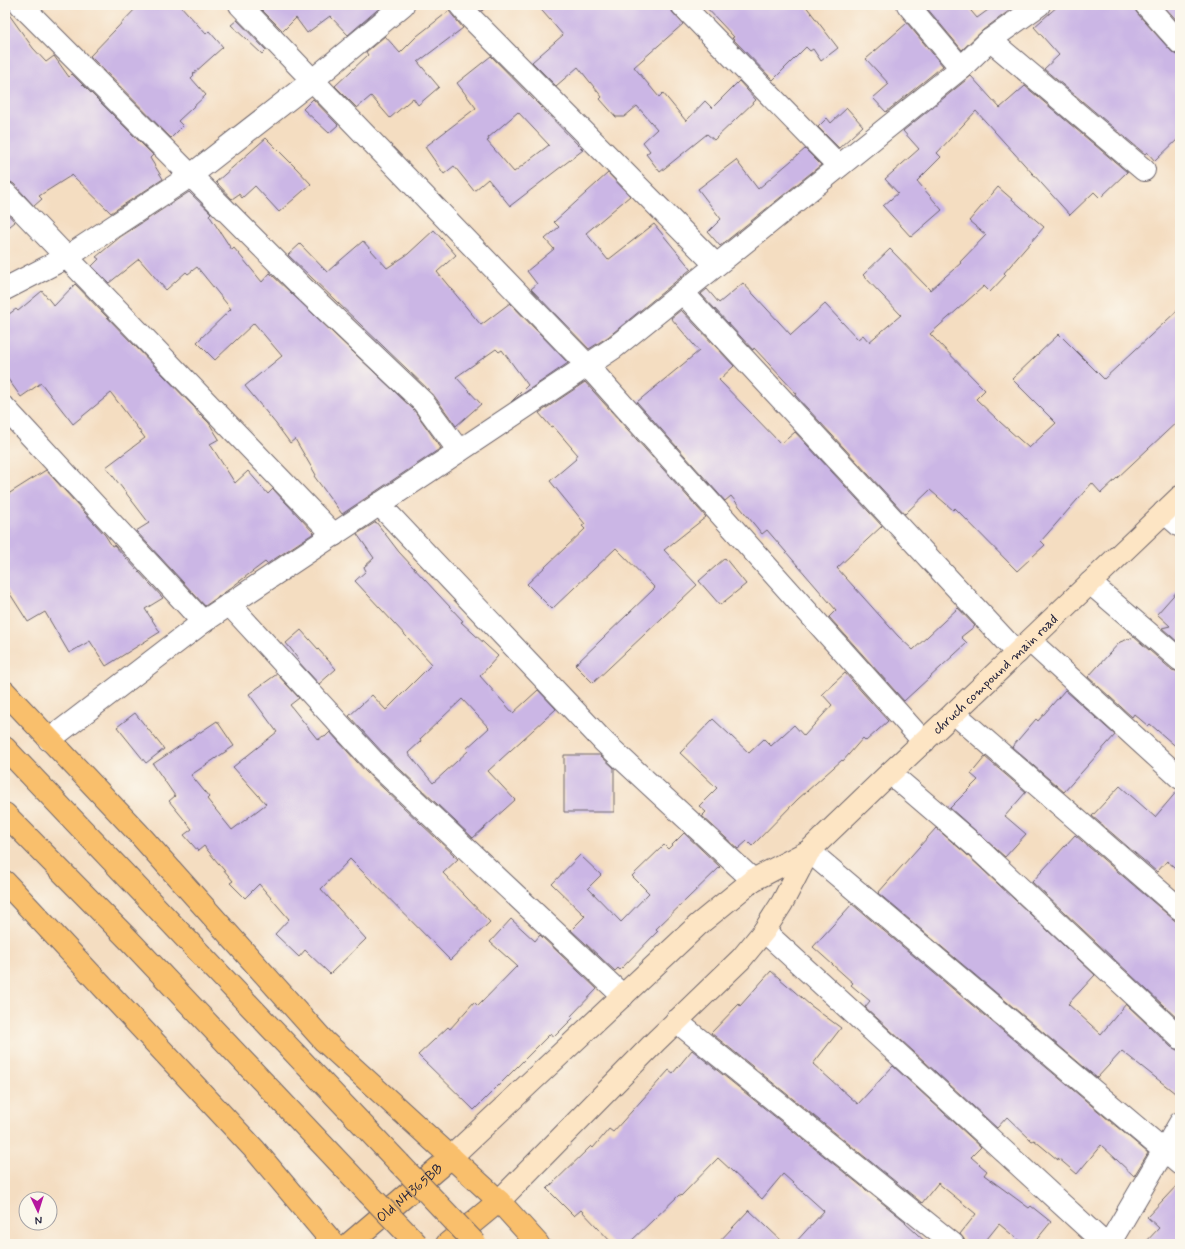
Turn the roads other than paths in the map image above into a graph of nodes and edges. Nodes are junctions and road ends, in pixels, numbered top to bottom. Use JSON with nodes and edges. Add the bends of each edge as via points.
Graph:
{"nodes":[{"id":1,"x":21,"y":5,"type":"edge"},
{"id":2,"x":240,"y":5,"type":"edge"},
{"id":3,"x":403,"y":5,"type":"edge"},
{"id":4,"x":460,"y":5,"type":"edge"},
{"id":5,"x":682,"y":5,"type":"edge"},
{"id":6,"x":908,"y":5,"type":"edge"},
{"id":7,"x":1039,"y":5,"type":"edge"},
{"id":8,"x":1146,"y":5,"type":"edge"},
{"id":9,"x":990,"y":40,"type":"junction"},
{"id":10,"x":1180,"y":43,"type":"edge"},
{"id":11,"x":961,"y":68,"type":"junction"},
{"id":12,"x":313,"y":80,"type":"junction"},
{"id":13,"x":839,"y":166,"type":"junction"},
{"id":14,"x":1144,"y":170,"type":"dead end"},
{"id":15,"x":190,"y":176,"type":"junction"},
{"id":16,"x":5,"y":193,"type":"edge"},
{"id":17,"x":67,"y":257,"type":"junction"},
{"id":18,"x":716,"y":265,"type":"junction"},
{"id":19,"x":5,"y":289,"type":"edge"},
{"id":20,"x":683,"y":293,"type":"junction"},
{"id":21,"x":587,"y":365,"type":"junction"},
{"id":22,"x":5,"y":408,"type":"edge"},
{"id":23,"x":459,"y":451,"type":"junction"},
{"id":24,"x":1180,"y":497,"type":"edge"},
{"id":25,"x":379,"y":504,"type":"junction"},
{"id":26,"x":1172,"y":519,"type":"edge"},
{"id":27,"x":334,"y":535,"type":"junction"},
{"id":28,"x":1090,"y":583,"type":"junction"},
{"id":29,"x":229,"y":604,"type":"junction"},
{"id":30,"x":203,"y":622,"type":"junction"},
{"id":31,"x":1023,"y":647,"type":"junction"},
{"id":32,"x":1180,"y":660,"type":"edge"},
{"id":33,"x":5,"y":692,"type":"edge"},
{"id":34,"x":954,"y":713,"type":"junction"},
{"id":35,"x":49,"y":740,"type":"junction"},
{"id":36,"x":924,"y":742,"type":"junction"},
{"id":37,"x":5,"y":748,"type":"edge"},
{"id":38,"x":890,"y":772,"type":"junction"},
{"id":39,"x":1180,"y":778,"type":"edge"},
{"id":40,"x":5,"y":814,"type":"edge"},
{"id":41,"x":810,"y":851,"type":"junction"},
{"id":42,"x":753,"y":880,"type":"junction"},
{"id":43,"x":5,"y":882,"type":"edge"},
{"id":44,"x":1180,"y":909,"type":"edge"},
{"id":45,"x":764,"y":931,"type":"junction"},
{"id":46,"x":623,"y":996,"type":"junction"},
{"id":47,"x":676,"y":1021,"type":"junction"},
{"id":48,"x":1180,"y":1038,"type":"edge"},
{"id":49,"x":1180,"y":1123,"type":"edge"},
{"id":50,"x":1163,"y":1150,"type":"junction"},
{"id":51,"x":451,"y":1157,"type":"junction"},
{"id":52,"x":1180,"y":1164,"type":"edge"},
{"id":53,"x":499,"y":1201,"type":"junction"},
{"id":54,"x":334,"y":1244,"type":"edge"},
{"id":55,"x":349,"y":1244,"type":"edge"},
{"id":56,"x":417,"y":1244,"type":"edge"},
{"id":57,"x":447,"y":1244,"type":"edge"},
{"id":58,"x":476,"y":1244,"type":"edge"},
{"id":59,"x":538,"y":1244,"type":"edge"},
{"id":60,"x":953,"y":1244,"type":"edge"},
{"id":61,"x":1105,"y":1244,"type":"edge"},
{"id":62,"x":1109,"y":1244,"type":"edge"}],
"edges":[{"from":1,"to":15,"type":"street"},
{"from":2,"to":12,"type":"street"},
{"from":3,"to":12,"type":"street"},
{"from":4,"to":18,"type":"street"},
{"from":5,"to":13,"type":"street"},
{"from":6,"to":11,"type":"street"},
{"from":7,"to":9,"type":"street"},
{"from":8,"to":10,"type":"street"},
{"from":9,"to":11,"type":"street"},
{"from":9,"to":14,"type":"street"},
{"from":11,"to":13,"type":"street"},
{"from":12,"to":15,"type":"street"},
{"from":12,"to":21,"type":"street"},
{"from":13,"to":18,"type":"street"},
{"from":15,"to":17,"type":"street"},
{"from":15,"to":23,"type":"street","via":[[423,402]]},
{"from":16,"to":17,"type":"street"},
{"from":17,"to":19,"type":"street"},
{"from":17,"to":27,"type":"street"},
{"from":18,"to":20,"type":"street"},
{"from":20,"to":21,"type":"street","via":[[615,347]]},
{"from":20,"to":31,"type":"street"},
{"from":21,"to":23,"type":"street"},
{"from":21,"to":36,"type":"street"},
{"from":22,"to":30,"type":"street"},
{"from":23,"to":25,"type":"street"},
{"from":24,"to":26,"type":"main road","name":"chruch compound main road"},
{"from":25,"to":27,"type":"street"},
{"from":25,"to":42,"type":"street","via":[[604,742]]},
{"from":26,"to":28,"type":"main road","name":"chruch compound main road"},
{"from":27,"to":29,"type":"street"},
{"from":28,"to":31,"type":"main road","name":"chruch compound main road"},
{"from":28,"to":32,"type":"street"},
{"from":29,"to":30,"type":"street"},
{"from":29,"to":46,"type":"street","via":[[375,763]]},
{"from":30,"to":35,"type":"street"},
{"from":31,"to":34,"type":"main road","name":"chruch compound main road"},
{"from":31,"to":39,"type":"street"},
{"from":33,"to":35,"type":"main road"},
{"from":34,"to":36,"type":"main road","name":"chruch compound main road"},
{"from":34,"to":44,"type":"street"},
{"from":35,"to":51,"type":"main road","via":[[139,834],[324,1041]]},
{"from":36,"to":38,"type":"main road","name":"chruch compound main road"},
{"from":37,"to":58,"type":"main road","bridge":true},
{"from":38,"to":41,"type":"main road","name":"chruch compound main road"},
{"from":38,"to":48,"type":"street","via":[[973,844]]},
{"from":40,"to":56,"type":"main road","bridge":true,"via":[[128,939]]},
{"from":41,"to":42,"type":"main road"},
{"from":41,"to":45,"type":"main road"},
{"from":41,"to":50,"type":"street"},
{"from":42,"to":46,"type":"main road","via":[[698,924]]},
{"from":43,"to":54,"type":"main road","via":[[255,1150]]},
{"from":45,"to":47,"type":"main road","via":[[741,959]]},
{"from":45,"to":61,"type":"street"},
{"from":46,"to":51,"type":"main road"},
{"from":47,"to":53,"type":"main road"},
{"from":47,"to":60,"type":"street"},
{"from":49,"to":50,"type":"street"},
{"from":50,"to":52,"type":"street"},
{"from":50,"to":62,"type":"street"},
{"from":51,"to":53,"type":"main road"},
{"from":51,"to":55,"type":"main road","name":"Old NH365BB"},
{"from":53,"to":57,"type":"main road"},
{"from":53,"to":59,"type":"main road"}]}
